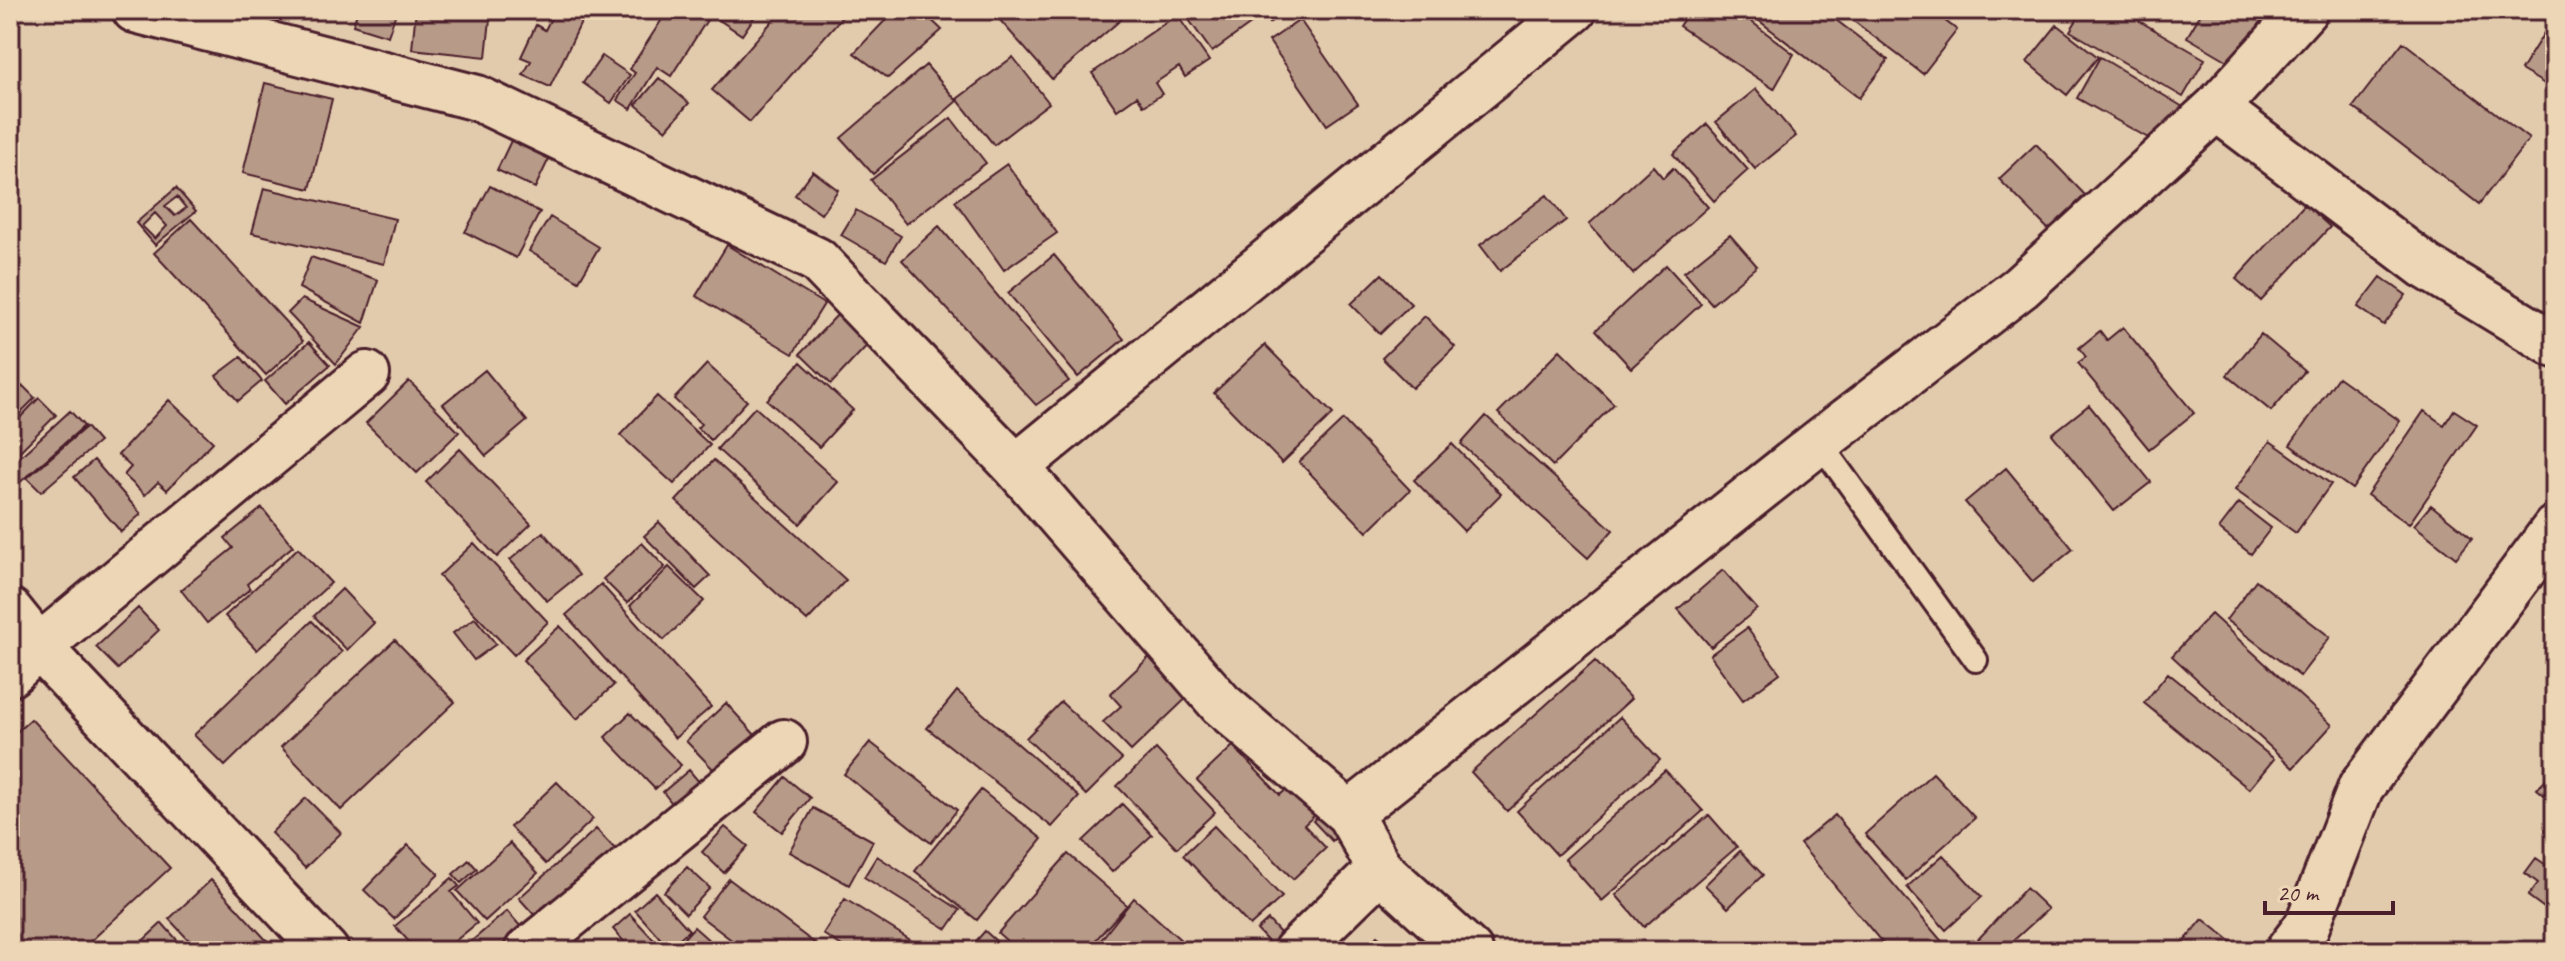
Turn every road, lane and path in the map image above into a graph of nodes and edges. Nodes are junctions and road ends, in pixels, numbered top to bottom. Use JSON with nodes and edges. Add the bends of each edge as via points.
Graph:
{"nodes":[{"id":1,"x":135,"y":10,"type":"edge"},
{"id":2,"x":1574,"y":10,"type":"edge"},
{"id":3,"x":2305,"y":10,"type":"edge"},
{"id":4,"x":2216,"y":108,"type":"junction"},
{"id":5,"x":2555,"y":345,"type":"edge"},
{"id":6,"x":367,"y":374,"type":"dead end"},
{"id":7,"x":1819,"y":442,"type":"junction"},
{"id":8,"x":1016,"y":467,"type":"junction"},
{"id":9,"x":2555,"y":528,"type":"edge"},
{"id":10,"x":10,"y":611,"type":"edge"},
{"id":11,"x":25,"y":660,"type":"edge"},
{"id":12,"x":1976,"y":660,"type":"dead end"},
{"id":13,"x":784,"y":742,"type":"dead end"},
{"id":14,"x":1349,"y":814,"type":"junction"},
{"id":15,"x":1380,"y":869,"type":"junction"},
{"id":16,"x":326,"y":951,"type":"edge"},
{"id":17,"x":527,"y":951,"type":"edge"},
{"id":18,"x":1296,"y":951,"type":"edge"},
{"id":19,"x":1470,"y":951,"type":"edge"},
{"id":20,"x":2288,"y":951,"type":"edge"}],
"edges":[{"from":1,"to":8,"type":"street","via":[[477,98],[817,260]]},
{"from":2,"to":8,"type":"street"},
{"from":3,"to":4,"type":"street"},
{"from":4,"to":5,"type":"street","via":[[2425,266]]},
{"from":4,"to":7,"type":"street","via":[[2021,287]]},
{"from":6,"to":11,"type":"street"},
{"from":7,"to":12,"type":"lane"},
{"from":7,"to":14,"type":"street"},
{"from":8,"to":14,"type":"street","via":[[1221,704]]},
{"from":9,"to":20,"type":"street","via":[[2361,787],[2307,926]]},
{"from":10,"to":11,"type":"street"},
{"from":11,"to":16,"type":"street"},
{"from":13,"to":17,"type":"street"},
{"from":14,"to":15,"type":"street"},
{"from":15,"to":18,"type":"street"},
{"from":15,"to":19,"type":"street"}]}
